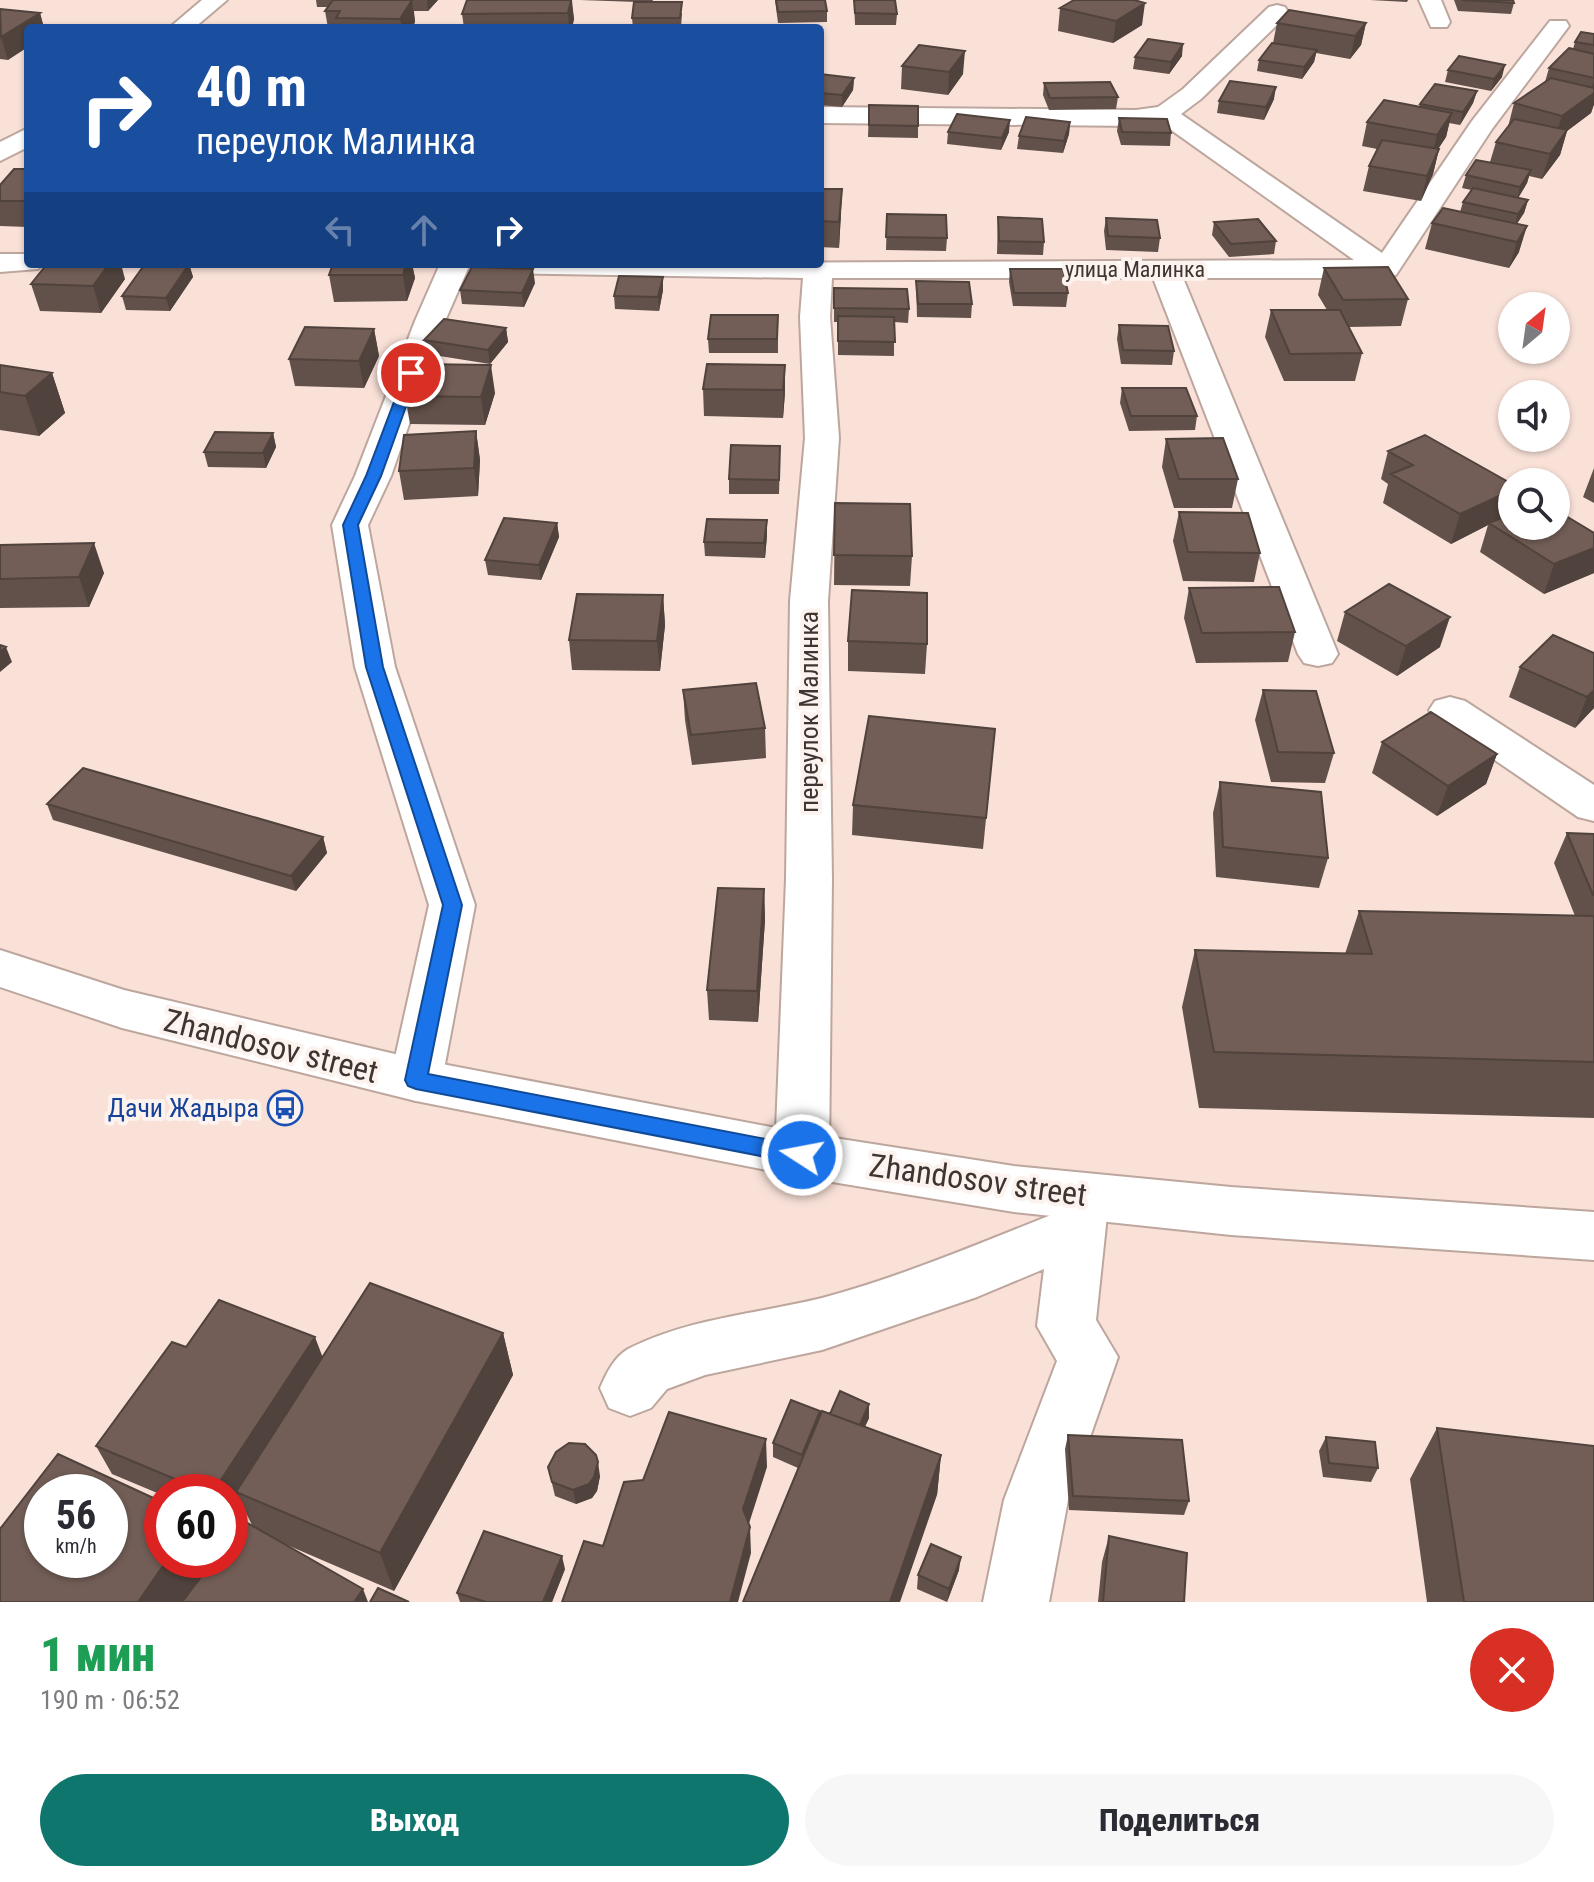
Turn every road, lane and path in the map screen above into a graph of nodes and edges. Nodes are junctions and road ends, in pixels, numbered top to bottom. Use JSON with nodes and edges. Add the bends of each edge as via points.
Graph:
{"nodes":[{"id":1,"x":216,"y":0,"type":"edge"},
{"id":2,"x":1430,"y":0,"type":"edge"},
{"id":3,"x":1277,"y":12,"type":"dead end"},
{"id":4,"x":1439,"y":22,"type":"dead end"},
{"id":5,"x":185,"y":24,"type":"edge"},
{"id":6,"x":1558,"y":26,"type":"dead end"},
{"id":7,"x":1165,"y":114,"type":"junction"},
{"id":8,"x":824,"y":115,"type":"edge"},
{"id":9,"x":24,"y":138,"type":"edge"},
{"id":10,"x":0,"y":153,"type":"edge"},
{"id":11,"x":0,"y":263,"type":"edge"},
{"id":12,"x":24,"y":263,"type":"edge"},
{"id":13,"x":453,"y":268,"type":"edge"},
{"id":14,"x":752,"y":268,"type":"edge"},
{"id":15,"x":818,"y":269,"type":"junction"},
{"id":16,"x":1386,"y":269,"type":"junction"},
{"id":17,"x":1165,"y":270,"type":"junction"},
{"id":18,"x":1318,"y":654,"type":"dead end"},
{"id":19,"x":1450,"y":710,"type":"dead end"},
{"id":20,"x":1594,"y":806,"type":"edge"},
{"id":21,"x":0,"y":968,"type":"edge"},
{"id":22,"x":416,"y":1080,"type":"junction"},
{"id":23,"x":802,"y":1155,"type":"junction"},
{"id":24,"x":1079,"y":1213,"type":"junction"},
{"id":25,"x":1594,"y":1236,"type":"edge"},
{"id":26,"x":630,"y":1388,"type":"dead end"},
{"id":27,"x":1016,"y":1602,"type":"edge"}],
"edges":[{"from":1,"to":5,"type":"street"},
{"from":2,"to":4,"type":"street"},
{"from":3,"to":7,"type":"street"},
{"from":6,"to":16,"type":"street","via":[[1481,126]]},
{"from":7,"to":8,"type":"street"},
{"from":7,"to":16,"type":"street"},
{"from":9,"to":10,"type":"street"},
{"from":11,"to":12,"type":"street"},
{"from":13,"to":22,"type":"street","via":[[350,525],[375,667],[452,905]]},
{"from":14,"to":15,"type":"street","name":"улица Малинка"},
{"from":15,"to":17,"type":"street","name":"улица Малинка"},
{"from":15,"to":23,"type":"street","name":"переулок Малинка","via":[[815,317],[822,438],[809,601]]},
{"from":16,"to":17,"type":"street","name":"улица Малинка"},
{"from":17,"to":18,"type":"street"},
{"from":19,"to":20,"type":"street"},
{"from":21,"to":22,"type":"street","name":"Zhandosov street","via":[[122,1009]]},
{"from":22,"to":23,"type":"street","name":"Zhandosov street"},
{"from":23,"to":24,"type":"street","name":"Zhandosov street","via":[[1014,1189]]},
{"from":24,"to":25,"type":"street","name":"Zhandosov street","via":[[1231,1211]]},
{"from":24,"to":26,"type":"street","via":[[957,1279],[822,1324],[705,1348],[646,1370]]},
{"from":24,"to":27,"type":"street","via":[[1066,1326],[1088,1357],[1036,1500]]}]}
